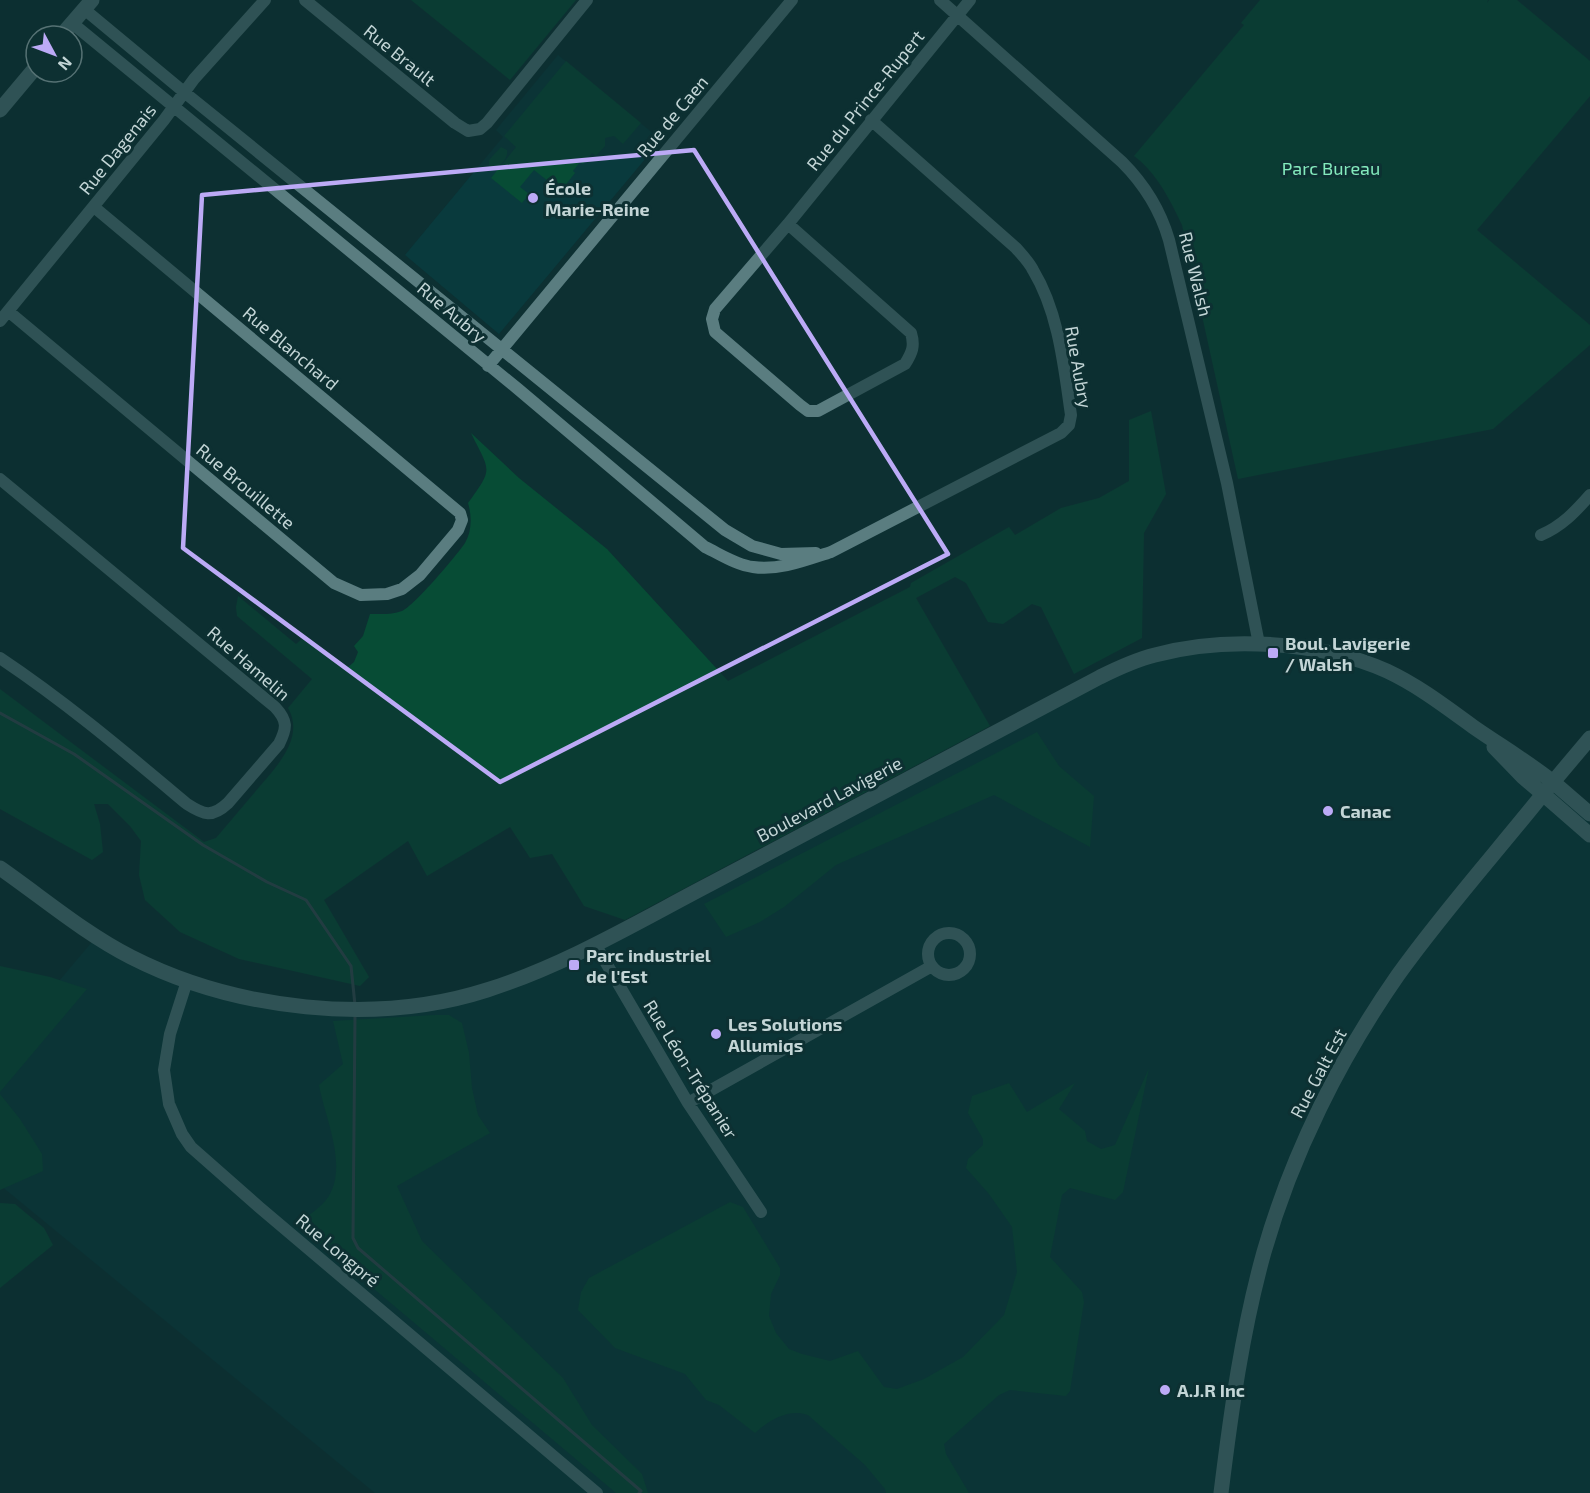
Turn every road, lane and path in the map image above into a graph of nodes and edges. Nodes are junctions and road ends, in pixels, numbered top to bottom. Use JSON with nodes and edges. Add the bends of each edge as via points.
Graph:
{"nodes":[{"id":1,"x":265,"y":0,"type":"edge"},
{"id":2,"x":305,"y":0,"type":"edge"},
{"id":3,"x":587,"y":0,"type":"edge"},
{"id":4,"x":792,"y":0,"type":"edge"},
{"id":5,"x":940,"y":0,"type":"edge"},
{"id":6,"x":970,"y":0,"type":"edge"},
{"id":7,"x":88,"y":4,"type":"edge"},
{"id":8,"x":958,"y":15,"type":"junction"},
{"id":9,"x":72,"y":23,"type":"joint"},
{"id":10,"x":24,"y":81,"type":"edge"},
{"id":11,"x":184,"y":92,"type":"junction"},
{"id":12,"x":174,"y":106,"type":"junction"},
{"id":13,"x":0,"y":110,"type":"edge"},
{"id":14,"x":871,"y":120,"type":"junction"},
{"id":15,"x":94,"y":207,"type":"junction"},
{"id":16,"x":788,"y":224,"type":"junction"},
{"id":17,"x":8,"y":311,"type":"junction"},
{"id":18,"x":0,"y":321,"type":"edge"},
{"id":19,"x":501,"y":350,"type":"junction"},
{"id":20,"x":488,"y":366,"type":"junction"},
{"id":21,"x":0,"y":479,"type":"edge"},
{"id":22,"x":1590,"y":495,"type":"edge"},
{"id":23,"x":462,"y":520,"type":"joint"},
{"id":24,"x":1540,"y":535,"type":"dead end"},
{"id":25,"x":831,"y":552,"type":"junction"},
{"id":26,"x":1259,"y":644,"type":"junction"},
{"id":27,"x":0,"y":658,"type":"edge"},
{"id":28,"x":1475,"y":728,"type":"junction"},
{"id":29,"x":1590,"y":738,"type":"edge"},
{"id":30,"x":1553,"y":782,"type":"junction"},
{"id":31,"x":1543,"y":794,"type":"junction"},
{"id":32,"x":1590,"y":814,"type":"edge"},
{"id":33,"x":1590,"y":835,"type":"edge"},
{"id":34,"x":0,"y":868,"type":"edge"},
{"id":35,"x":595,"y":944,"type":"junction"},
{"id":36,"x":932,"y":966,"type":"dead end"},
{"id":37,"x":187,"y":981,"type":"junction"},
{"id":38,"x":688,"y":1103,"type":"junction"},
{"id":39,"x":761,"y":1212,"type":"dead end"},
{"id":40,"x":597,"y":1493,"type":"edge"},
{"id":41,"x":1221,"y":1493,"type":"edge"}],
"edges":[{"from":1,"to":11,"type":"street","name":"Rue Dagenais"},
{"from":2,"to":3,"type":"street","name":"Rue Brault","via":[[468,131],[487,123]]},
{"from":4,"to":19,"type":"street","name":"Rue de Caen"},
{"from":5,"to":8,"type":"street","name":"Rue Walsh"},
{"from":6,"to":8,"type":"street","name":"Rue du Prince-Rupert"},
{"from":7,"to":9,"type":"street"},
{"from":7,"to":11,"type":"street","name":"Rue Aubry"},
{"from":8,"to":14,"type":"street","name":"Rue du Prince-Rupert"},
{"from":8,"to":26,"type":"street","name":"Rue Walsh","via":[[1122,162],[1157,206],[1169,240],[1227,483]]},
{"from":9,"to":12,"type":"street","name":"Rue Aubry"},
{"from":10,"to":13,"type":"street"},
{"from":11,"to":12,"type":"street","name":"Rue Dagenais"},
{"from":11,"to":19,"type":"street","name":"Rue Aubry"},
{"from":12,"to":15,"type":"street","name":"Rue Dagenais"},
{"from":12,"to":20,"type":"street","name":"Rue Aubry"},
{"from":14,"to":16,"type":"street","name":"Rue du Prince-Rupert"},
{"from":14,"to":25,"type":"street","name":"Rue Aubry","via":[[1016,248],[1032,267],[1042,285],[1061,346],[1071,415],[1069,425],[1061,433]]},
{"from":15,"to":17,"type":"street","name":"Rue Dagenais"},
{"from":15,"to":23,"type":"street","name":"Rue Blanchard","via":[[460,513]]},
{"from":16,"to":16,"type":"street","name":"Rue du Prince-Rupert","via":[[715,309],[712,319],[715,332],[755,367],[808,411],[819,411],[905,364],[914,343],[911,333]]},
{"from":17,"to":18,"type":"street","name":"Rue Dagenais"},
{"from":17,"to":23,"type":"street","name":"Rue Brouillette","via":[[334,583],[361,595],[402,589],[420,575]]},
{"from":19,"to":20,"type":"street","name":"Rue de Caen"},
{"from":19,"to":25,"type":"street","name":"Rue Aubry","via":[[725,530],[752,546],[781,554]]},
{"from":20,"to":25,"type":"street","name":"Rue Aubry","via":[[705,547],[753,567],[793,565]]},
{"from":21,"to":27,"type":"street","name":"Rue Hamelin","via":[[275,707],[286,725],[279,744],[228,803],[208,814],[187,804],[44,687]]},
{"from":22,"to":24,"type":"street","via":[[1566,520]]},
{"from":26,"to":28,"type":"street","name":"Boulevard Lavigerie","via":[[1317,651],[1384,670],[1428,694]]},
{"from":26,"to":35,"type":"street","name":"Boulevard Lavigerie","via":[[1185,649],[1125,665]]},
{"from":28,"to":30,"type":"street","name":"Boulevard Lavigerie"},
{"from":28,"to":31,"type":"street","name":"Boulevard Lavigerie"},
{"from":29,"to":30,"type":"street","name":"Rue Galt Est"},
{"from":30,"to":31,"type":"street","name":"Rue Galt Est"},
{"from":30,"to":32,"type":"street","name":"Boulevard Lavigerie"},
{"from":31,"to":33,"type":"street","name":"Boulevard Lavigerie"},
{"from":31,"to":41,"type":"street","name":"Rue Galt Est","via":[[1398,975],[1350,1052],[1305,1141],[1271,1230],[1251,1303]]},
{"from":34,"to":37,"type":"street","name":"Boulevard Lavigerie","via":[[107,943]]},
{"from":35,"to":37,"type":"street","name":"Boulevard Lavigerie","via":[[485,991],[380,1009],[308,1007]]},
{"from":35,"to":38,"type":"street","name":"Rue Léon-Trépanier"},
{"from":36,"to":38,"type":"street"},
{"from":37,"to":40,"type":"street","name":"Rue Longpré","via":[[170,1034],[164,1070],[169,1104],[191,1148]]},
{"from":38,"to":39,"type":"street","name":"Rue Léon-Trépanier"}]}
